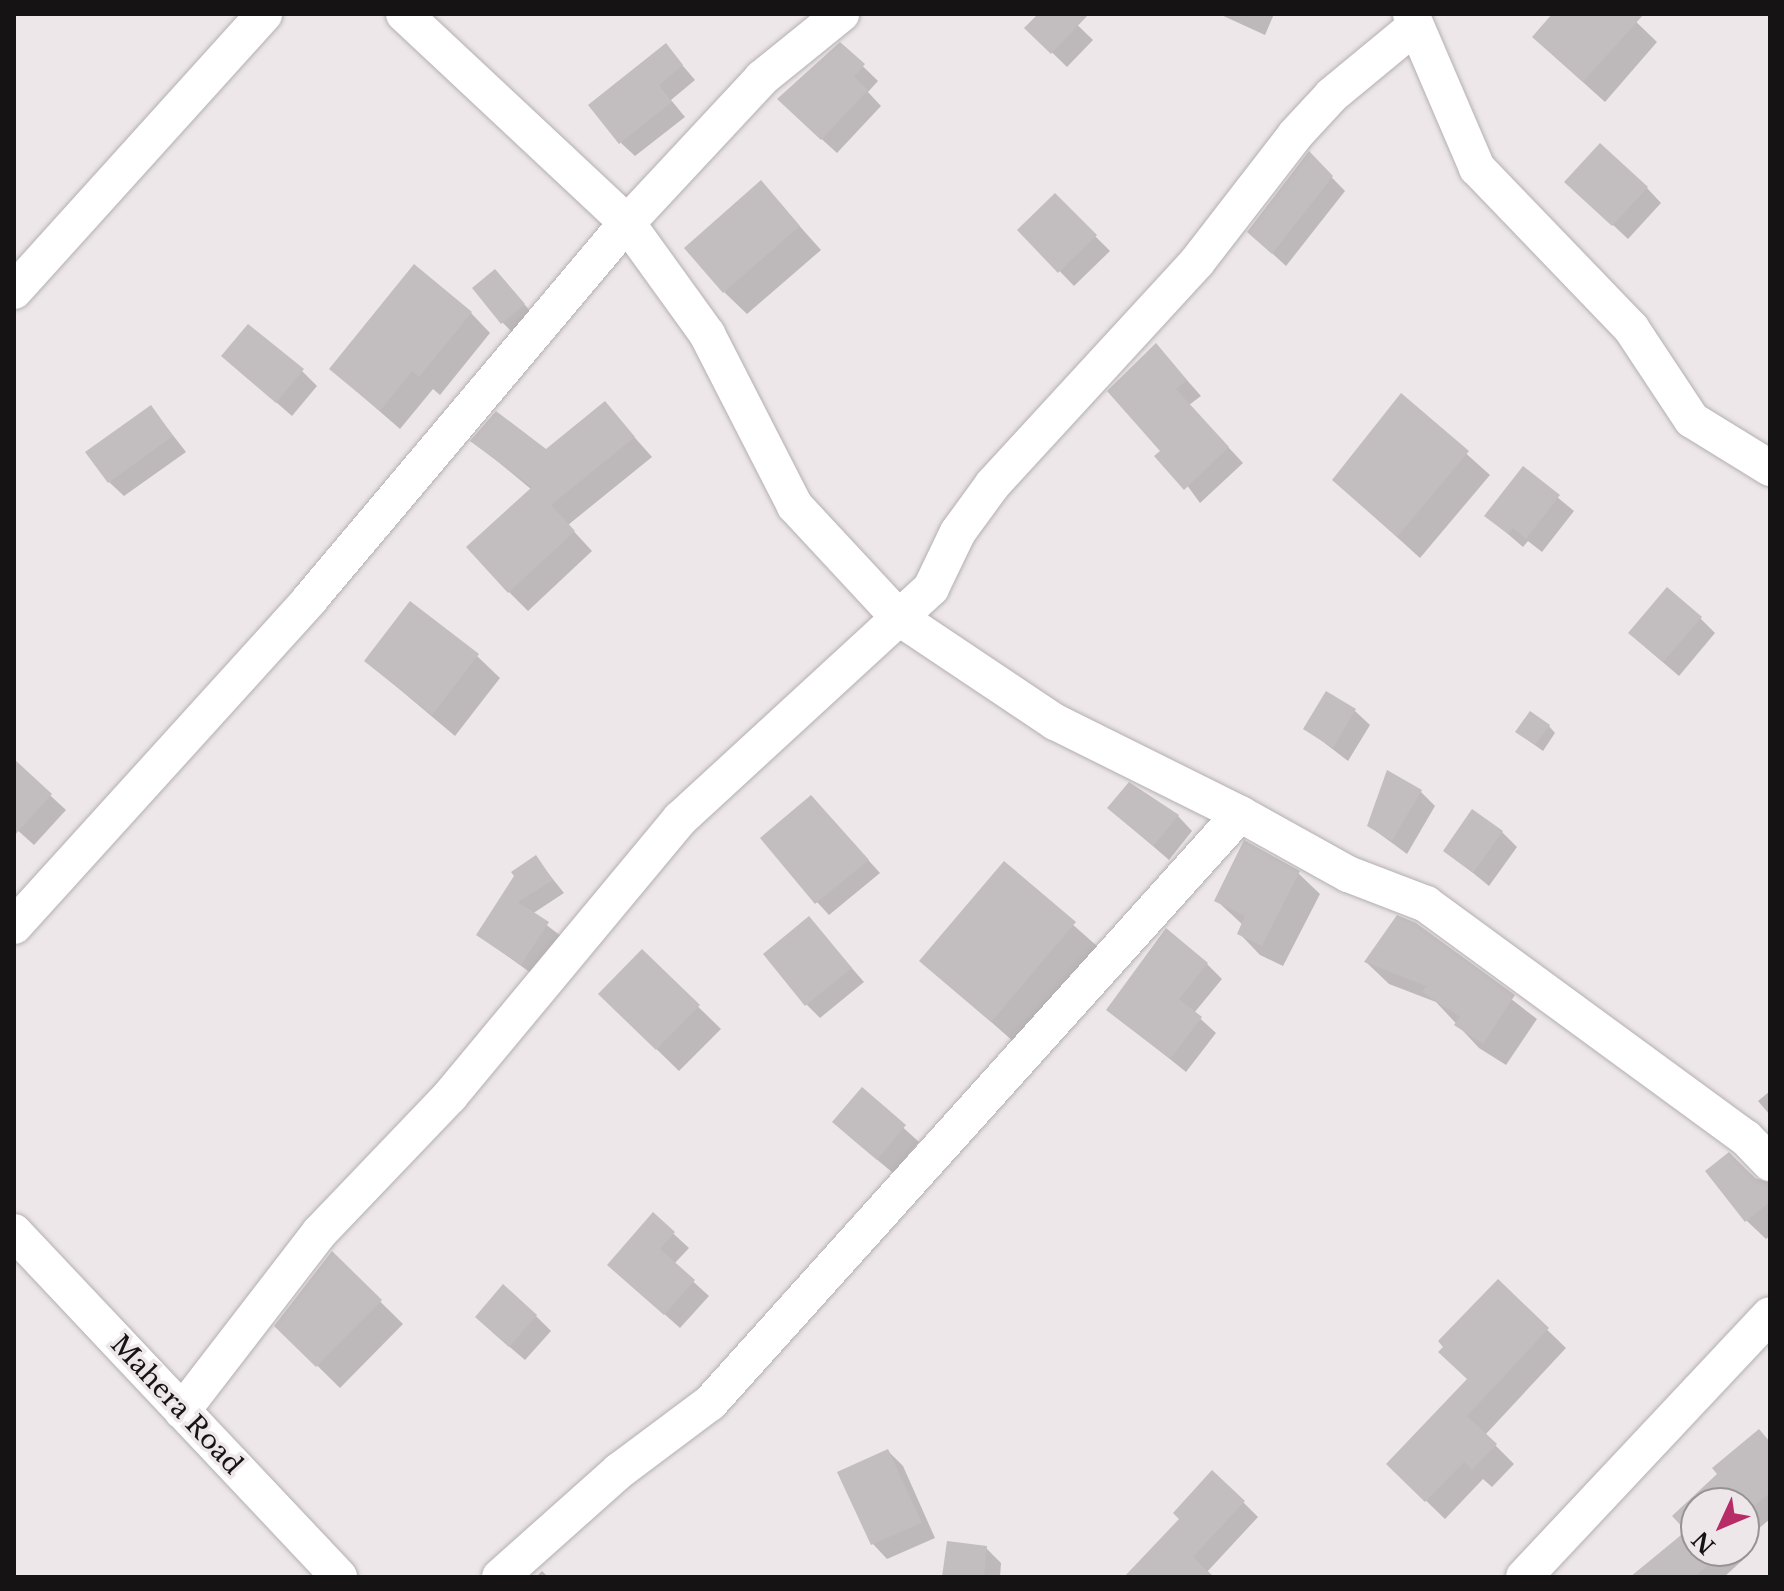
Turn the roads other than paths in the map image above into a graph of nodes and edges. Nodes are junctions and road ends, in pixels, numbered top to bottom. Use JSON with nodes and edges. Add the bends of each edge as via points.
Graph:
{"nodes":[{"id":1,"x":264,"y":14,"type":"edge"},
{"id":2,"x":404,"y":14,"type":"edge"},
{"id":3,"x":841,"y":14,"type":"edge"},
{"id":4,"x":1412,"y":21,"type":"edge"},
{"id":5,"x":627,"y":223,"type":"junction"},
{"id":6,"x":14,"y":291,"type":"edge"},
{"id":7,"x":1770,"y":468,"type":"edge"},
{"id":8,"x":898,"y":617,"type":"junction"},
{"id":9,"x":1240,"y":814,"type":"junction"},
{"id":10,"x":14,"y":926,"type":"edge"},
{"id":11,"x":1770,"y":1163,"type":"edge"},
{"id":12,"x":14,"y":1232,"type":"edge"},
{"id":13,"x":1770,"y":1315,"type":"edge"},
{"id":14,"x":182,"y":1411,"type":"junction"},
{"id":15,"x":339,"y":1577,"type":"edge"},
{"id":16,"x":500,"y":1577,"type":"edge"},
{"id":17,"x":1524,"y":1577,"type":"edge"}],
"edges":[{"from":1,"to":6,"type":"street"},
{"from":2,"to":5,"type":"street"},
{"from":3,"to":5,"type":"street","via":[[762,78]]},
{"from":4,"to":7,"type":"street","via":[[1477,168],[1631,328],[1692,420]]},
{"from":4,"to":8,"type":"street","via":[[1295,135],[1197,262],[993,484],[958,532],[931,588]]},
{"from":5,"to":8,"type":"street","via":[[707,334],[795,506]]},
{"from":5,"to":10,"type":"street","via":[[310,599]]},
{"from":8,"to":9,"type":"street","via":[[1055,722]]},
{"from":8,"to":14,"type":"street","via":[[680,819],[460,1085],[320,1232]]},
{"from":9,"to":11,"type":"street","via":[[1348,874],[1426,904],[1746,1138]]},
{"from":9,"to":16,"type":"street","via":[[710,1403],[619,1471]]},
{"from":12,"to":14,"type":"street","name":"Mahera Road"},
{"from":13,"to":17,"type":"street"},
{"from":14,"to":15,"type":"street","name":"Mahera Road"}]}
